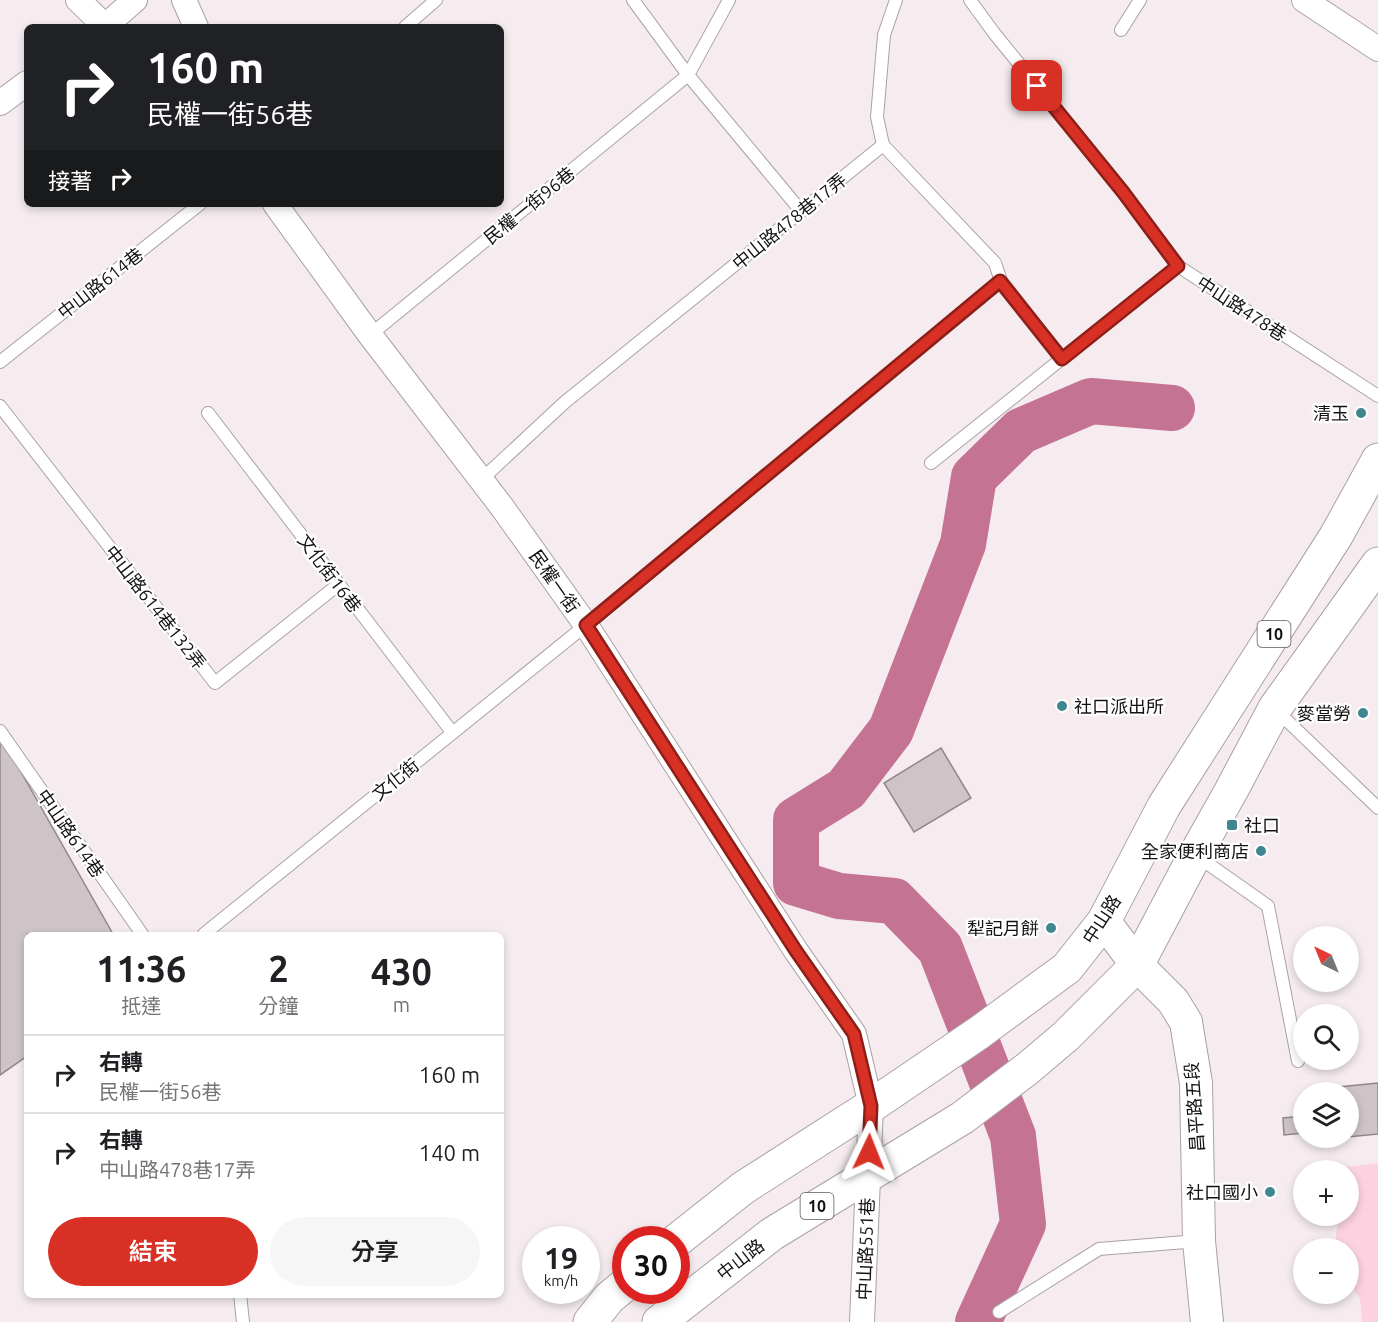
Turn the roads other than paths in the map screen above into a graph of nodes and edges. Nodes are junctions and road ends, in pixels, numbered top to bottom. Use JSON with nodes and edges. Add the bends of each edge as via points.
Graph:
{"nodes":[{"id":1,"x":78,"y":0,"type":"edge"},
{"id":2,"x":135,"y":0,"type":"edge"},
{"id":3,"x":184,"y":0,"type":"edge"},
{"id":4,"x":436,"y":0,"type":"edge"},
{"id":5,"x":633,"y":0,"type":"edge"},
{"id":6,"x":729,"y":0,"type":"edge"},
{"id":7,"x":896,"y":0,"type":"edge"},
{"id":8,"x":970,"y":0,"type":"edge"},
{"id":9,"x":1140,"y":0,"type":"edge"},
{"id":10,"x":1304,"y":0,"type":"edge"},
{"id":11,"x":102,"y":24,"type":"edge"},
{"id":12,"x":108,"y":24,"type":"edge"},
{"id":13,"x":195,"y":24,"type":"edge"},
{"id":14,"x":408,"y":24,"type":"edge"},
{"id":15,"x":1121,"y":30,"type":"dead end"},
{"id":16,"x":1378,"y":49,"type":"edge"},
{"id":17,"x":688,"y":75,"type":"junction"},
{"id":18,"x":24,"y":85,"type":"edge"},
{"id":19,"x":0,"y":103,"type":"edge"},
{"id":20,"x":883,"y":145,"type":"junction"},
{"id":21,"x":196,"y":207,"type":"edge"},
{"id":22,"x":278,"y":207,"type":"edge"},
{"id":23,"x":801,"y":211,"type":"junction"},
{"id":24,"x":1178,"y":266,"type":"junction"},
{"id":25,"x":1000,"y":281,"type":"junction"},
{"id":26,"x":370,"y":334,"type":"junction"},
{"id":27,"x":1062,"y":359,"type":"junction"},
{"id":28,"x":0,"y":362,"type":"edge"},
{"id":29,"x":1378,"y":396,"type":"edge"},
{"id":30,"x":0,"y":406,"type":"edge"},
{"id":31,"x":208,"y":413,"type":"dead end"},
{"id":32,"x":1378,"y":460,"type":"edge"},
{"id":33,"x":931,"y":463,"type":"dead end"},
{"id":34,"x":482,"y":479,"type":"junction"},
{"id":35,"x":1378,"y":564,"type":"edge"},
{"id":36,"x":339,"y":585,"type":"junction"},
{"id":37,"x":586,"y":625,"type":"junction"},
{"id":38,"x":1275,"y":708,"type":"junction"},
{"id":39,"x":0,"y":731,"type":"edge"},
{"id":40,"x":452,"y":732,"type":"junction"},
{"id":41,"x":1378,"y":808,"type":"edge"},
{"id":42,"x":1195,"y":855,"type":"junction"},
{"id":43,"x":1104,"y":921,"type":"junction"},
{"id":44,"x":141,"y":932,"type":"edge"},
{"id":45,"x":206,"y":932,"type":"edge"},
{"id":46,"x":1137,"y":965,"type":"junction"},
{"id":47,"x":1293,"y":1035,"type":"edge"},
{"id":48,"x":871,"y":1106,"type":"junction"},
{"id":49,"x":868,"y":1175,"type":"junction"},
{"id":50,"x":690,"y":1229,"type":"edge"},
{"id":51,"x":1199,"y":1241,"type":"junction"},
{"id":52,"x":612,"y":1296,"type":"edge"},
{"id":53,"x":240,"y":1298,"type":"edge"},
{"id":54,"x":999,"y":1312,"type":"dead end"},
{"id":55,"x":243,"y":1322,"type":"edge"},
{"id":56,"x":590,"y":1322,"type":"edge"},
{"id":57,"x":658,"y":1322,"type":"edge"},
{"id":58,"x":862,"y":1322,"type":"edge"},
{"id":59,"x":1207,"y":1322,"type":"edge"}],
"edges":[{"from":1,"to":11,"type":"street"},
{"from":2,"to":12,"type":"street"},
{"from":3,"to":13,"type":"street"},
{"from":4,"to":14,"type":"lane"},
{"from":5,"to":17,"type":"lane"},
{"from":6,"to":17,"type":"lane"},
{"from":7,"to":20,"type":"lane","via":[[884,35],[877,117]]},
{"from":8,"to":24,"type":"lane","name":"中山路478巷"},
{"from":9,"to":15,"type":"lane"},
{"from":10,"to":16,"type":"street"},
{"from":17,"to":23,"type":"lane"},
{"from":17,"to":26,"type":"lane","name":"民權一街96巷"},
{"from":18,"to":19,"type":"street"},
{"from":20,"to":23,"type":"lane","name":"中山路478巷17弄"},
{"from":20,"to":25,"type":"lane","via":[[995,263]]},
{"from":21,"to":28,"type":"lane","name":"中山路614巷"},
{"from":22,"to":26,"type":"street","name":"民權一街"},
{"from":23,"to":34,"type":"lane","name":"中山路478巷17弄","via":[[565,402]]},
{"from":24,"to":27,"type":"lane"},
{"from":24,"to":29,"type":"lane","name":"中山路478巷"},
{"from":25,"to":27,"type":"lane"},
{"from":25,"to":37,"type":"lane","name":"文化街"},
{"from":26,"to":34,"type":"street","name":"民權一街"},
{"from":27,"to":33,"type":"lane"},
{"from":30,"to":36,"type":"lane","name":"中山路614巷132弄","via":[[215,683]]},
{"from":31,"to":36,"type":"lane","name":"文化街16巷"},
{"from":32,"to":43,"type":"main road","name":"中山路","number":"10","via":[[1336,536],[1164,806]]},
{"from":34,"to":37,"type":"street","name":"民權一街"},
{"from":35,"to":38,"type":"main road","name":"中山路","number":"10"},
{"from":36,"to":40,"type":"lane","name":"文化街16巷"},
{"from":37,"to":40,"type":"lane","name":"文化街"},
{"from":37,"to":48,"type":"street","name":"民權一街","via":[[796,951],[854,1034]]},
{"from":38,"to":41,"type":"lane"},
{"from":38,"to":42,"type":"main road","name":"中山路","number":"10"},
{"from":39,"to":44,"type":"lane","name":"中山路614巷"},
{"from":40,"to":45,"type":"lane","name":"文化街"},
{"from":42,"to":46,"type":"main road","name":"中山路","number":"10"},
{"from":42,"to":47,"type":"lane","via":[[1268,906]]},
{"from":43,"to":46,"type":"street","name":"昌平路五段"},
{"from":43,"to":48,"type":"main road","name":"中山路","number":"10","via":[[1067,968]]},
{"from":46,"to":49,"type":"main road","name":"中山路","number":"10","via":[[1027,1069],[962,1118]]},
{"from":46,"to":51,"type":"street","name":"昌平路五段","via":[[1173,1001],[1186,1022],[1196,1083]]},
{"from":48,"to":49,"type":"street","name":"民權一街"},
{"from":48,"to":50,"type":"main road","name":"中山路","number":"10","via":[[743,1188]]},
{"from":49,"to":57,"type":"main road","name":"中山路","number":"10","via":[[772,1234]]},
{"from":49,"to":58,"type":"street","name":"中山路551巷"},
{"from":51,"to":54,"type":"lane","via":[[1099,1249]]},
{"from":51,"to":59,"type":"street","name":"昌平路五段"},
{"from":52,"to":56,"type":"main road"},
{"from":53,"to":55,"type":"lane"}]}
